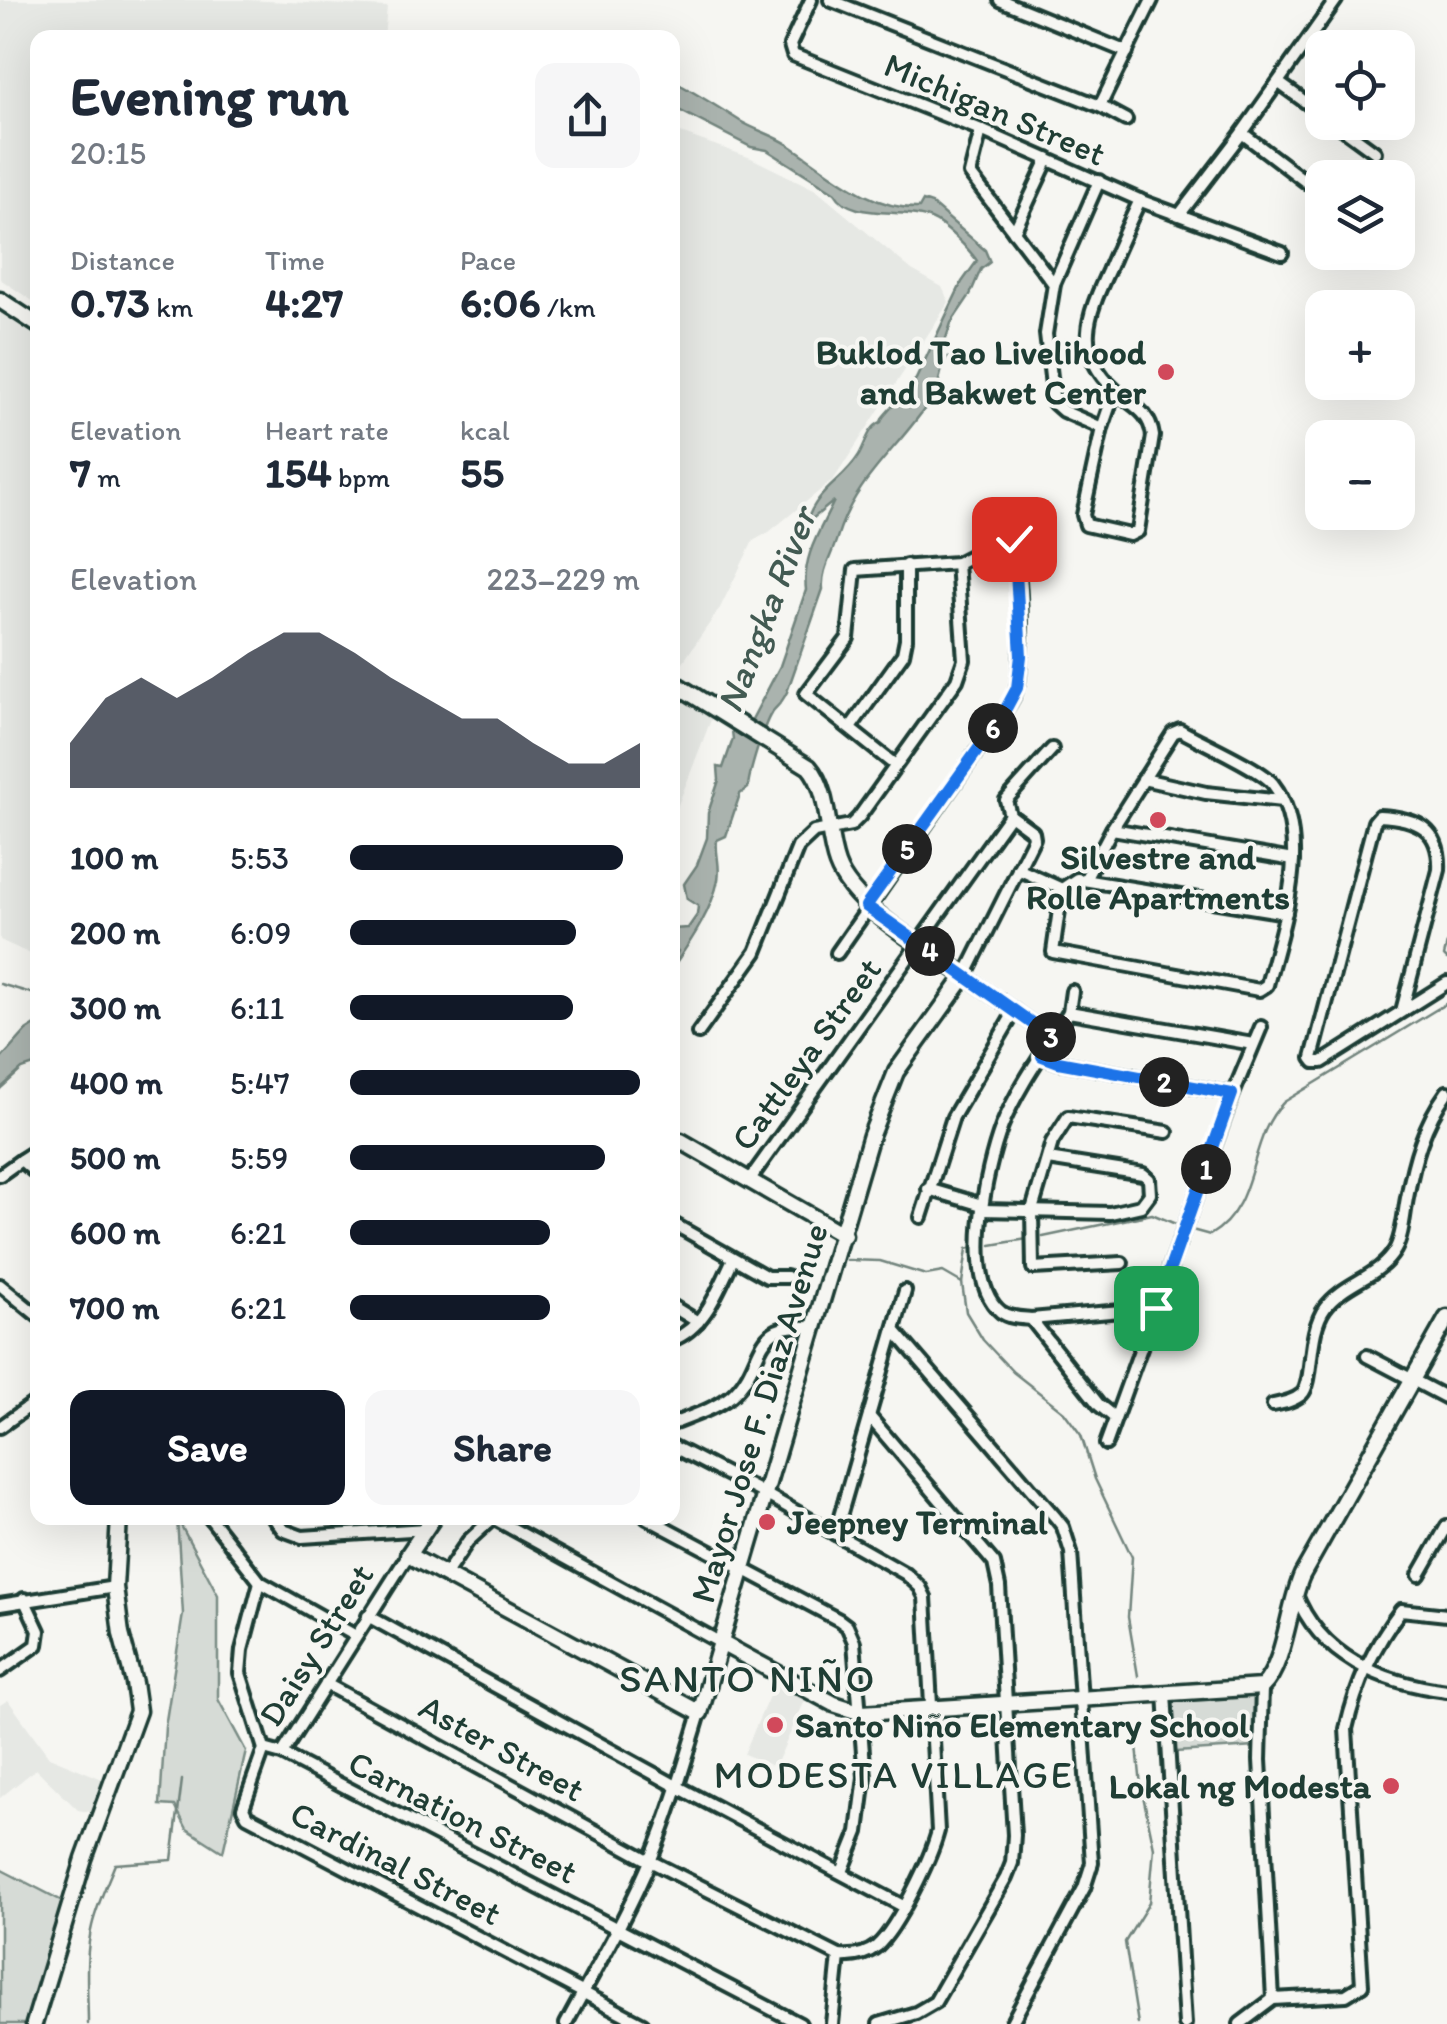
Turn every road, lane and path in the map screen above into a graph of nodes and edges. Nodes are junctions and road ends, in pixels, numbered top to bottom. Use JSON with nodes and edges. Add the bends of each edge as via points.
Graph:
{"nodes":[{"id":1,"x":811,"y":0,"type":"edge"},
{"id":2,"x":830,"y":0,"type":"edge"},
{"id":3,"x":1000,"y":0,"type":"edge"},
{"id":4,"x":1152,"y":0,"type":"edge"},
{"id":5,"x":1336,"y":0,"type":"edge"},
{"id":6,"x":1126,"y":52,"type":"junction"},
{"id":7,"x":1279,"y":82,"type":"junction"},
{"id":8,"x":1305,"y":101,"type":"edge"},
{"id":9,"x":1100,"y":106,"type":"junction"},
{"id":10,"x":1126,"y":120,"type":"dead end"},
{"id":11,"x":981,"y":130,"type":"junction"},
{"id":12,"x":1242,"y":134,"type":"junction"},
{"id":13,"x":1359,"y":140,"type":"edge"},
{"id":14,"x":1375,"y":152,"type":"dead end"},
{"id":15,"x":1048,"y":158,"type":"junction"},
{"id":16,"x":1305,"y":181,"type":"edge"},
{"id":17,"x":1098,"y":182,"type":"junction"},
{"id":18,"x":1140,"y":200,"type":"junction"},
{"id":19,"x":1180,"y":214,"type":"junction"},
{"id":20,"x":1014,"y":232,"type":"junction"},
{"id":21,"x":1282,"y":253,"type":"dead end"},
{"id":22,"x":1054,"y":284,"type":"junction"},
{"id":23,"x":0,"y":300,"type":"edge"},
{"id":24,"x":30,"y":320,"type":"edge"},
{"id":25,"x":1115,"y":390,"type":"junction"},
{"id":26,"x":1102,"y":428,"type":"junction"},
{"id":27,"x":957,"y":563,"type":"junction"},
{"id":28,"x":906,"y":565,"type":"junction"},
{"id":29,"x":680,"y":687,"type":"edge"},
{"id":30,"x":850,"y":728,"type":"junction"},
{"id":31,"x":1052,"y":748,"type":"dead end"},
{"id":32,"x":895,"y":766,"type":"junction"},
{"id":33,"x":1142,"y":779,"type":"junction"},
{"id":34,"x":1282,"y":801,"type":"junction"},
{"id":35,"x":1010,"y":815,"type":"junction"},
{"id":36,"x":1112,"y":829,"type":"junction"},
{"id":37,"x":828,"y":830,"type":"junction"},
{"id":38,"x":1293,"y":860,"type":"junction"},
{"id":39,"x":1018,"y":869,"type":"junction"},
{"id":40,"x":1086,"y":878,"type":"junction"},
{"id":41,"x":1062,"y":889,"type":"junction"},
{"id":42,"x":866,"y":906,"type":"junction"},
{"id":43,"x":1286,"y":912,"type":"junction"},
{"id":44,"x":919,"y":942,"type":"junction"},
{"id":45,"x":836,"y":952,"type":"dead end"},
{"id":46,"x":964,"y":976,"type":"junction"},
{"id":47,"x":1447,"y":984,"type":"edge"},
{"id":48,"x":1072,"y":991,"type":"dead end"},
{"id":49,"x":1014,"y":1011,"type":"junction"},
{"id":50,"x":1402,"y":1011,"type":"junction"},
{"id":51,"x":1069,"y":1012,"type":"junction"},
{"id":52,"x":1261,"y":1028,"type":"dead end"},
{"id":53,"x":698,"y":1032,"type":"dead end"},
{"id":54,"x":1053,"y":1038,"type":"junction"},
{"id":55,"x":1252,"y":1044,"type":"junction"},
{"id":56,"x":1042,"y":1056,"type":"junction"},
{"id":57,"x":1447,"y":1092,"type":"edge"},
{"id":58,"x":1232,"y":1094,"type":"junction"},
{"id":59,"x":1167,"y":1132,"type":"dead end"},
{"id":60,"x":680,"y":1144,"type":"edge"},
{"id":61,"x":30,"y":1154,"type":"edge"},
{"id":62,"x":1048,"y":1159,"type":"junction"},
{"id":63,"x":21,"y":1160,"type":"junction"},
{"id":64,"x":30,"y":1167,"type":"edge"},
{"id":65,"x":0,"y":1175,"type":"edge"},
{"id":66,"x":750,"y":1178,"type":"junction"},
{"id":67,"x":928,"y":1189,"type":"junction"},
{"id":68,"x":982,"y":1207,"type":"junction"},
{"id":69,"x":1032,"y":1210,"type":"junction"},
{"id":70,"x":921,"y":1218,"type":"dead end"},
{"id":71,"x":680,"y":1227,"type":"edge"},
{"id":72,"x":844,"y":1235,"type":"junction"},
{"id":73,"x":733,"y":1259,"type":"junction"},
{"id":74,"x":1122,"y":1263,"type":"dead end"},
{"id":75,"x":787,"y":1277,"type":"dead end"},
{"id":76,"x":905,"y":1291,"type":"dead end"},
{"id":77,"x":3,"y":1293,"type":"edge"},
{"id":78,"x":1156,"y":1308,"type":"junction"},
{"id":79,"x":30,"y":1311,"type":"edge"},
{"id":80,"x":680,"y":1311,"type":"edge"},
{"id":81,"x":1447,"y":1318,"type":"edge"},
{"id":82,"x":1031,"y":1319,"type":"junction"},
{"id":83,"x":698,"y":1322,"type":"junction"},
{"id":84,"x":815,"y":1328,"type":"junction"},
{"id":85,"x":894,"y":1330,"type":"junction"},
{"id":86,"x":680,"y":1337,"type":"edge"},
{"id":87,"x":1367,"y":1356,"type":"dead end"},
{"id":88,"x":1412,"y":1379,"type":"junction"},
{"id":89,"x":1447,"y":1398,"type":"edge"},
{"id":90,"x":1273,"y":1405,"type":"dead end"},
{"id":91,"x":30,"y":1406,"type":"edge"},
{"id":92,"x":869,"y":1416,"type":"junction"},
{"id":93,"x":1114,"y":1417,"type":"junction"},
{"id":94,"x":680,"y":1420,"type":"edge"},
{"id":95,"x":0,"y":1427,"type":"edge"},
{"id":96,"x":1106,"y":1444,"type":"dead end"},
{"id":97,"x":680,"y":1450,"type":"edge"},
{"id":98,"x":766,"y":1494,"type":"junction"},
{"id":99,"x":119,"y":1525,"type":"edge"},
{"id":100,"x":215,"y":1525,"type":"edge"},
{"id":101,"x":280,"y":1525,"type":"edge"},
{"id":102,"x":486,"y":1525,"type":"edge"},
{"id":103,"x":506,"y":1525,"type":"edge"},
{"id":104,"x":660,"y":1525,"type":"edge"},
{"id":105,"x":1447,"y":1526,"type":"edge"},
{"id":106,"x":419,"y":1527,"type":"edge"},
{"id":107,"x":835,"y":1534,"type":"junction"},
{"id":108,"x":408,"y":1555,"type":"junction"},
{"id":109,"x":743,"y":1570,"type":"junction"},
{"id":110,"x":445,"y":1575,"type":"junction"},
{"id":111,"x":1418,"y":1575,"type":"dead end"},
{"id":112,"x":260,"y":1582,"type":"junction"},
{"id":113,"x":115,"y":1586,"type":"junction"},
{"id":114,"x":1295,"y":1591,"type":"junction"},
{"id":115,"x":24,"y":1599,"type":"junction"},
{"id":116,"x":0,"y":1605,"type":"edge"},
{"id":117,"x":1447,"y":1615,"type":"edge"},
{"id":118,"x":368,"y":1616,"type":"junction"},
{"id":119,"x":356,"y":1636,"type":"junction"},
{"id":120,"x":721,"y":1642,"type":"junction"},
{"id":121,"x":1366,"y":1670,"type":"junction"},
{"id":122,"x":0,"y":1671,"type":"edge"},
{"id":123,"x":326,"y":1684,"type":"junction"},
{"id":124,"x":1262,"y":1687,"type":"junction"},
{"id":125,"x":1447,"y":1690,"type":"edge"},
{"id":126,"x":1165,"y":1693,"type":"junction"},
{"id":127,"x":1080,"y":1698,"type":"junction"},
{"id":128,"x":1007,"y":1702,"type":"junction"},
{"id":129,"x":932,"y":1708,"type":"junction"},
{"id":130,"x":700,"y":1713,"type":"junction"},
{"id":131,"x":862,"y":1713,"type":"junction"},
{"id":132,"x":264,"y":1749,"type":"junction"},
{"id":133,"x":282,"y":1754,"type":"junction"},
{"id":134,"x":678,"y":1787,"type":"junction"},
{"id":135,"x":650,"y":1860,"type":"junction"},
{"id":136,"x":842,"y":1872,"type":"junction"},
{"id":137,"x":904,"y":1906,"type":"junction"},
{"id":138,"x":618,"y":1928,"type":"junction"},
{"id":139,"x":839,"y":1956,"type":"junction"},
{"id":140,"x":583,"y":1992,"type":"junction"},
{"id":141,"x":1273,"y":1998,"type":"junction"},
{"id":142,"x":34,"y":2024,"type":"edge"},
{"id":143,"x":566,"y":2024,"type":"edge"},
{"id":144,"x":644,"y":2024,"type":"edge"},
{"id":145,"x":800,"y":2024,"type":"edge"},
{"id":146,"x":832,"y":2024,"type":"edge"},
{"id":147,"x":879,"y":2024,"type":"edge"},
{"id":148,"x":1010,"y":2024,"type":"edge"},
{"id":149,"x":1185,"y":2024,"type":"edge"},
{"id":150,"x":1240,"y":2024,"type":"edge"}],
"edges":[{"from":1,"to":11,"type":"street","name":"Michigan Street","via":[[790,45],[794,55]]},
{"from":2,"to":9,"type":"street"},
{"from":3,"to":6,"type":"street"},
{"from":4,"to":6,"type":"street"},
{"from":5,"to":7,"type":"street"},
{"from":6,"to":9,"type":"street"},
{"from":7,"to":8,"type":"street"},
{"from":7,"to":12,"type":"street"},
{"from":9,"to":10,"type":"street"},
{"from":11,"to":15,"type":"street","name":"Michigan Street"},
{"from":11,"to":20,"type":"street","via":[[970,174]]},
{"from":12,"to":16,"type":"street"},
{"from":12,"to":19,"type":"street"},
{"from":13,"to":14,"type":"street"},
{"from":15,"to":17,"type":"street","name":"Michigan Street"},
{"from":15,"to":20,"type":"street"},
{"from":17,"to":18,"type":"street","name":"Michigan Street"},
{"from":17,"to":22,"type":"street"},
{"from":18,"to":19,"type":"street","name":"Michigan Street"},
{"from":18,"to":25,"type":"street","via":[[1088,320],[1091,356]]},
{"from":19,"to":21,"type":"street","name":"Michigan Street"},
{"from":20,"to":22,"type":"street"},
{"from":22,"to":26,"type":"street","via":[[1046,334],[1054,403]]},
{"from":23,"to":24,"type":"main road"},
{"from":25,"to":26,"type":"street"},
{"from":25,"to":26,"type":"street","via":[[1145,412],[1154,436],[1136,534],[1084,520]]},
{"from":27,"to":28,"type":"street"},
{"from":27,"to":32,"type":"street","via":[[962,669]]},
{"from":27,"to":42,"type":"street","via":[[1005,537],[1014,539],[1021,619],[1017,688]]},
{"from":28,"to":30,"type":"street","via":[[903,654]]},
{"from":28,"to":30,"type":"street","via":[[855,570],[848,638],[807,690],[808,698]]},
{"from":29,"to":37,"type":"main road","via":[[816,774]]},
{"from":30,"to":32,"type":"street"},
{"from":31,"to":35,"type":"street","name":"Cattleya Street","via":[[1006,800]]},
{"from":32,"to":37,"type":"street","via":[[859,817]]},
{"from":33,"to":34,"type":"street"},
{"from":33,"to":34,"type":"street","via":[[1180,730],[1268,779]]},
{"from":33,"to":36,"type":"street"},
{"from":34,"to":38,"type":"street"},
{"from":35,"to":39,"type":"street","via":[[1034,834]]},
{"from":35,"to":44,"type":"street","name":"Cattleya Street"},
{"from":36,"to":38,"type":"street"},
{"from":36,"to":40,"type":"street"},
{"from":37,"to":42,"type":"main road","via":[[838,868]]},
{"from":37,"to":53,"type":"street","via":[[814,832],[798,847],[756,952]]},
{"from":38,"to":43,"type":"street"},
{"from":39,"to":41,"type":"street"},
{"from":39,"to":46,"type":"street"},
{"from":40,"to":41,"type":"street"},
{"from":40,"to":43,"type":"street"},
{"from":41,"to":43,"type":"street","via":[[1055,955],[1259,990],[1267,984]]},
{"from":42,"to":44,"type":"main road"},
{"from":42,"to":45,"type":"street"},
{"from":44,"to":46,"type":"main road"},
{"from":44,"to":66,"type":"street","name":"Cattleya Street"},
{"from":46,"to":49,"type":"street"},
{"from":46,"to":72,"type":"main road","name":"Mayor Jose F. Diaz Avenue","via":[[896,1072]]},
{"from":47,"to":50,"type":"street"},
{"from":48,"to":51,"type":"street"},
{"from":49,"to":54,"type":"street"},
{"from":49,"to":67,"type":"street","via":[[952,1116]]},
{"from":50,"to":50,"type":"street","via":[[1440,854],[1423,826],[1379,816],[1312,1058],[1322,1062]]},
{"from":51,"to":54,"type":"street"},
{"from":51,"to":55,"type":"street"},
{"from":52,"to":55,"type":"street"},
{"from":54,"to":56,"type":"street"},
{"from":55,"to":58,"type":"street"},
{"from":56,"to":58,"type":"street"},
{"from":56,"to":68,"type":"street","via":[[1002,1128]]},
{"from":57,"to":90,"type":"street","via":[[1412,1165],[1397,1248],[1376,1273],[1325,1307],[1312,1336],[1307,1386],[1293,1400]]},
{"from":58,"to":78,"type":"street"},
{"from":59,"to":62,"type":"street","via":[[1068,1117]]},
{"from":60,"to":66,"type":"main road"},
{"from":61,"to":63,"type":"street"},
{"from":62,"to":69,"type":"street"},
{"from":62,"to":69,"type":"street","via":[[1144,1174],[1151,1186],[1147,1200],[1110,1213]]},
{"from":63,"to":64,"type":"street"},
{"from":63,"to":65,"type":"street"},
{"from":66,"to":72,"type":"main road"},
{"from":67,"to":68,"type":"street"},
{"from":67,"to":70,"type":"street"},
{"from":68,"to":69,"type":"street"},
{"from":68,"to":82,"type":"street","via":[[987,1294],[1003,1313]]},
{"from":69,"to":74,"type":"street","via":[[1033,1268]]},
{"from":71,"to":73,"type":"street"},
{"from":72,"to":84,"type":"main road","name":"Mayor Jose F. Diaz Avenue"},
{"from":73,"to":75,"type":"street","via":[[767,1277]]},
{"from":73,"to":83,"type":"street"},
{"from":76,"to":85,"type":"street"},
{"from":77,"to":79,"type":"street"},
{"from":78,"to":82,"type":"street"},
{"from":78,"to":93,"type":"street"},
{"from":80,"to":83,"type":"street"},
{"from":81,"to":88,"type":"main road"},
{"from":82,"to":93,"type":"street"},
{"from":83,"to":86,"type":"street"},
{"from":84,"to":94,"type":"street","via":[[792,1324],[774,1331],[730,1397]]},
{"from":84,"to":98,"type":"main road","name":"Mayor Jose F. Diaz Avenue"},
{"from":85,"to":92,"type":"street"},
{"from":85,"to":127,"type":"street","via":[[1063,1528],[1073,1566]]},
{"from":87,"to":88,"type":"street"},
{"from":88,"to":89,"type":"street"},
{"from":88,"to":114,"type":"main road"},
{"from":91,"to":95,"type":"street"},
{"from":92,"to":107,"type":"street"},
{"from":92,"to":128,"type":"street","via":[[994,1563]]},
{"from":93,"to":96,"type":"street"},
{"from":97,"to":98,"type":"street"},
{"from":98,"to":107,"type":"street"},
{"from":98,"to":109,"type":"main road","name":"Mayor Jose F. Diaz Avenue"},
{"from":99,"to":113,"type":"main road"},
{"from":100,"to":112,"type":"street"},
{"from":101,"to":106,"type":"street","via":[[302,1537]]},
{"from":102,"to":110,"type":"street"},
{"from":103,"to":120,"type":"street"},
{"from":104,"to":109,"type":"street"},
{"from":105,"to":111,"type":"street"},
{"from":106,"to":108,"type":"main road","name":"Daisy Street"},
{"from":107,"to":129,"type":"street","via":[[920,1587]]},
{"from":108,"to":110,"type":"main road"},
{"from":108,"to":118,"type":"street","name":"Daisy Street"},
{"from":109,"to":120,"type":"main road","name":"Mayor Jose F. Diaz Avenue"},
{"from":109,"to":131,"type":"street","via":[[847,1626]]},
{"from":110,"to":130,"type":"main road"},
{"from":112,"to":119,"type":"street"},
{"from":112,"to":132,"type":"street","via":[[240,1673]]},
{"from":113,"to":115,"type":"street"},
{"from":113,"to":142,"type":"main road","via":[[138,1711]]},
{"from":114,"to":121,"type":"street","via":[[1323,1638]]},
{"from":114,"to":124,"type":"main road","via":[[1276,1664]]},
{"from":115,"to":116,"type":"street"},
{"from":115,"to":122,"type":"street","via":[[39,1638]]},
{"from":117,"to":121,"type":"street","via":[[1401,1610]]},
{"from":118,"to":119,"type":"street","name":"Daisy Street"},
{"from":118,"to":134,"type":"street"},
{"from":119,"to":123,"type":"street","name":"Daisy Street"},
{"from":120,"to":130,"type":"main road"},
{"from":120,"to":131,"type":"main road","name":"Mayor Jose F. Diaz Avenue"},
{"from":121,"to":125,"type":"street"},
{"from":121,"to":141,"type":"street","via":[[1346,1728],[1362,1984],[1346,1995]]},
{"from":123,"to":133,"type":"street","name":"Daisy Street"},
{"from":123,"to":135,"type":"street","name":"Aster Street"},
{"from":124,"to":126,"type":"main road","name":"Mayor Jose F. Diaz Avenue"},
{"from":124,"to":141,"type":"street"},
{"from":126,"to":127,"type":"main road","name":"Mayor Jose F. Diaz Avenue"},
{"from":126,"to":149,"type":"street"},
{"from":127,"to":128,"type":"main road","name":"Mayor Jose F. Diaz Avenue"},
{"from":127,"to":148,"type":"street","via":[[1090,1875]]},
{"from":128,"to":129,"type":"main road","name":"Mayor Jose F. Diaz Avenue"},
{"from":128,"to":147,"type":"street","via":[[1012,1863],[943,1993],[926,2008]]},
{"from":129,"to":131,"type":"main road","name":"Mayor Jose F. Diaz Avenue"},
{"from":129,"to":137,"type":"street","via":[[938,1831]]},
{"from":130,"to":134,"type":"street"},
{"from":131,"to":136,"type":"street","via":[[862,1804]]},
{"from":132,"to":133,"type":"street","name":"Carnation Street"},
{"from":132,"to":140,"type":"street","name":"Cardinal Street","via":[[243,1808],[247,1816]]},
{"from":133,"to":138,"type":"street","name":"Carnation Street"},
{"from":134,"to":135,"type":"street"},
{"from":134,"to":136,"type":"street"},
{"from":135,"to":138,"type":"street"},
{"from":135,"to":139,"type":"street","name":"Aster Street"},
{"from":136,"to":137,"type":"street"},
{"from":137,"to":139,"type":"street","via":[[866,1954]]},
{"from":138,"to":140,"type":"street"},
{"from":138,"to":145,"type":"street","name":"Carnation Street"},
{"from":139,"to":146,"type":"street"},
{"from":140,"to":143,"type":"street"},
{"from":140,"to":144,"type":"street"},
{"from":141,"to":150,"type":"street"}]}
